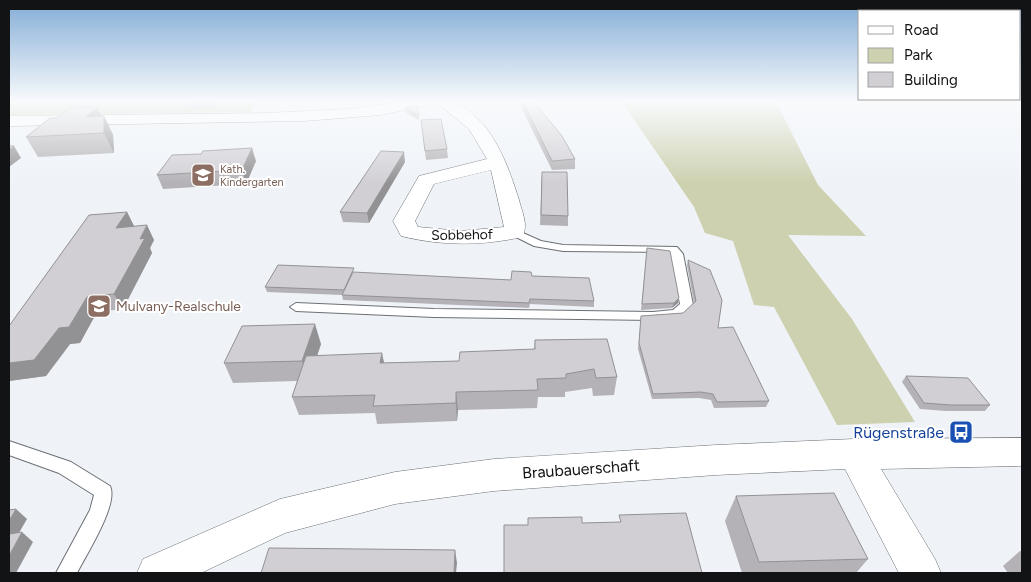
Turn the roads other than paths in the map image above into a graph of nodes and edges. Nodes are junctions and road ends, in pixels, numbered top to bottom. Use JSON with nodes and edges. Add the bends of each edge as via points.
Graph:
{"nodes":[{"id":1,"x":479,"y":129,"type":"edge"},
{"id":2,"x":497,"y":163,"type":"junction"},
{"id":3,"x":514,"y":232,"type":"junction"},
{"id":4,"x":296,"y":307,"type":"dead end"},
{"id":5,"x":9,"y":448,"type":"edge"},
{"id":6,"x":1022,"y":452,"type":"edge"},
{"id":7,"x":854,"y":454,"type":"junction"},
{"id":8,"x":66,"y":573,"type":"edge"},
{"id":9,"x":157,"y":573,"type":"edge"},
{"id":10,"x":921,"y":573,"type":"edge"}],
"edges":[{"from":1,"to":2,"type":"street"},
{"from":2,"to":3,"type":"street","via":[[516,224]]},
{"from":2,"to":3,"type":"street","name":"Sobbehof","via":[[426,180],[404,221],[409,231],[423,235],[489,236]]},
{"from":3,"to":4,"type":"lane","via":[[538,244],[563,248],[673,249],[677,254],[687,306],[676,314],[654,316]]},
{"from":5,"to":8,"type":"lane","via":[[65,468],[104,492],[98,514]]},
{"from":6,"to":7,"type":"street","name":"Braubauerschaft"},
{"from":7,"to":9,"type":"street","name":"Braubauerschaft","via":[[494,475],[395,488],[280,517]]},
{"from":7,"to":10,"type":"street"}]}
